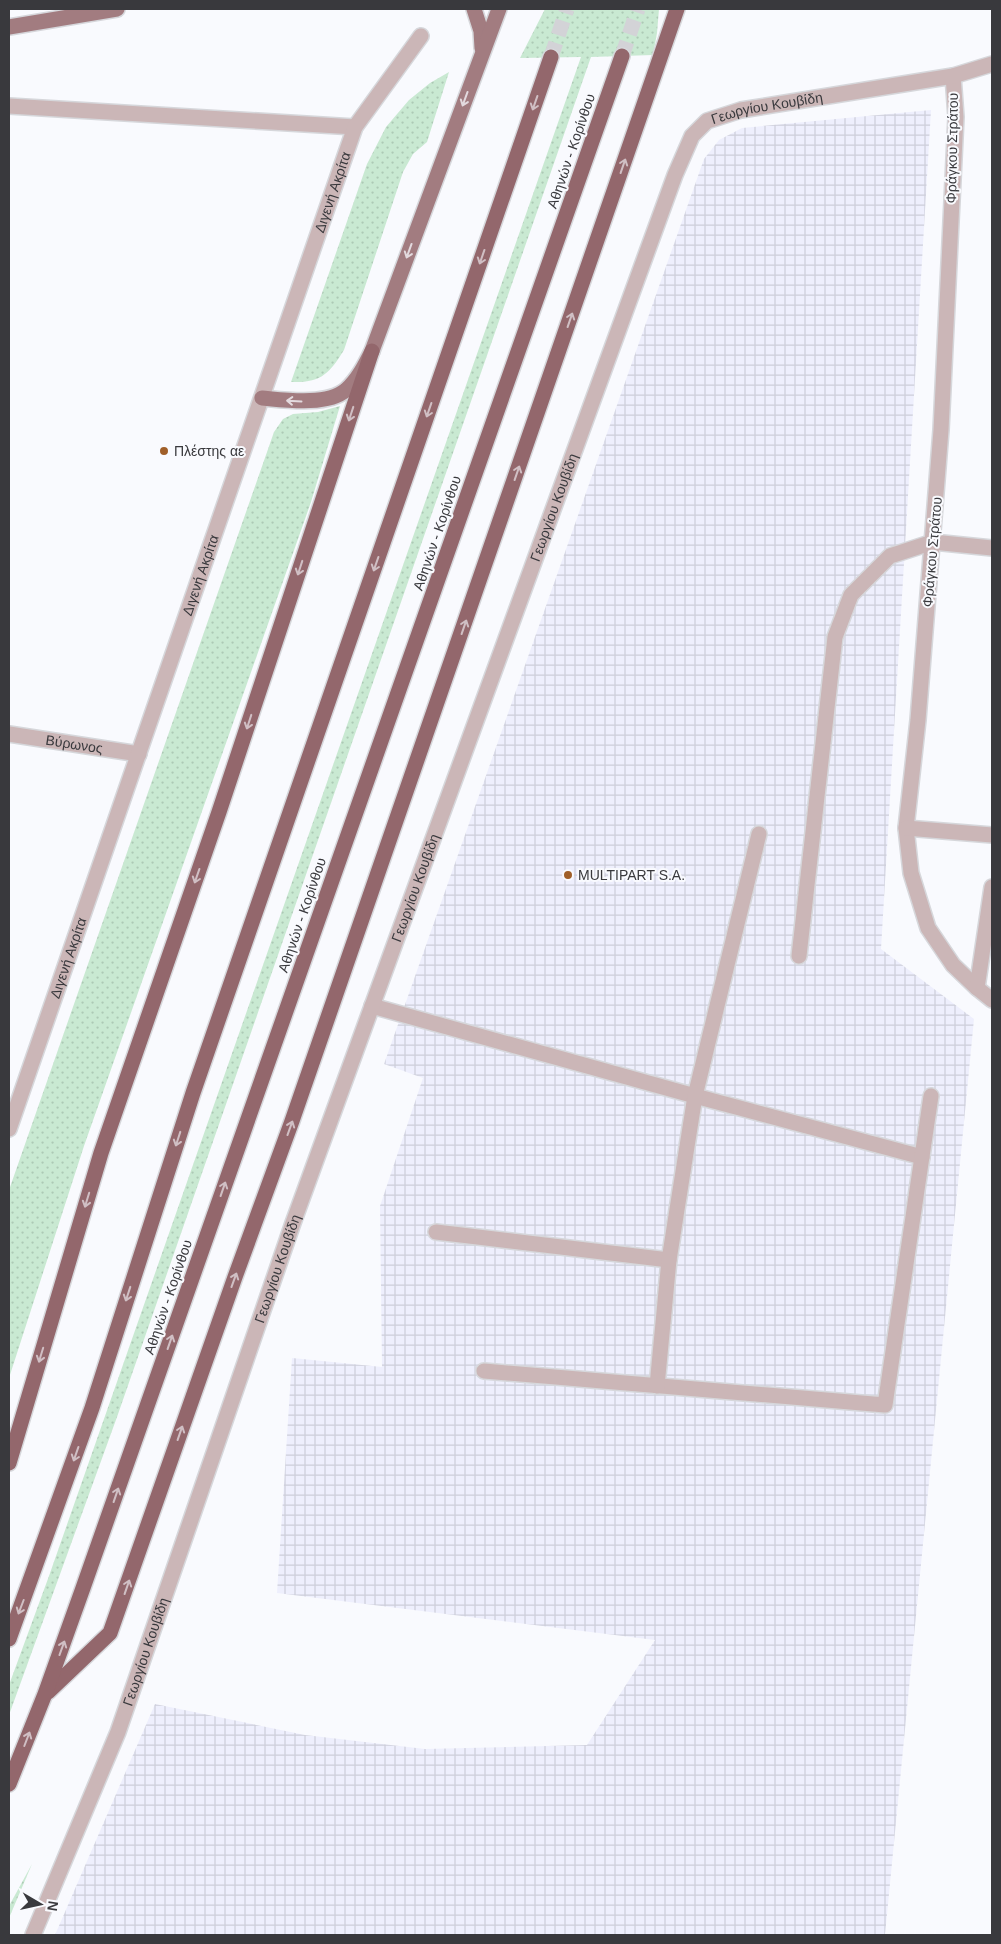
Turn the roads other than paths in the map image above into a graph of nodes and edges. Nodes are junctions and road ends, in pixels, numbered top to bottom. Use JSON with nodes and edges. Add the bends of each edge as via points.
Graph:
{"nodes":[{"id":1,"x":74,"y":9,"type":"edge"},
{"id":2,"x":117,"y":9,"type":"edge"},
{"id":3,"x":474,"y":9,"type":"edge"},
{"id":4,"x":499,"y":9,"type":"edge"},
{"id":5,"x":671,"y":9,"type":"edge"},
{"id":6,"x":677,"y":9,"type":"edge"},
{"id":7,"x":98,"y":12,"type":"junction"},
{"id":8,"x":9,"y":27,"type":"edge"},
{"id":9,"x":670,"y":28,"type":"junction"},
{"id":10,"x":420,"y":36,"type":"dead end"},
{"id":11,"x":482,"y":53,"type":"junction"},
{"id":12,"x":622,"y":56,"type":"tunnel mouth"},
{"id":13,"x":551,"y":57,"type":"tunnel mouth"},
{"id":14,"x":992,"y":64,"type":"edge"},
{"id":15,"x":953,"y":76,"type":"junction"},
{"id":16,"x":9,"y":106,"type":"edge"},
{"id":17,"x":355,"y":128,"type":"junction"},
{"id":18,"x":372,"y":351,"type":"junction"},
{"id":19,"x":262,"y":398,"type":"junction"},
{"id":20,"x":933,"y":542,"type":"junction"},
{"id":21,"x":992,"y":548,"type":"edge"},
{"id":22,"x":9,"y":734,"type":"edge"},
{"id":23,"x":139,"y":754,"type":"junction"},
{"id":24,"x":906,"y":828,"type":"junction"},
{"id":25,"x":758,"y":834,"type":"dead end"},
{"id":26,"x":992,"y":835,"type":"edge"},
{"id":27,"x":992,"y":888,"type":"edge"},
{"id":28,"x":799,"y":956,"type":"dead end"},
{"id":29,"x":977,"y":988,"type":"junction"},
{"id":30,"x":992,"y":1000,"type":"edge"},
{"id":31,"x":372,"y":1006,"type":"junction"},
{"id":32,"x":695,"y":1096,"type":"junction"},
{"id":33,"x":931,"y":1096,"type":"dead end"},
{"id":34,"x":9,"y":1128,"type":"edge"},
{"id":35,"x":922,"y":1157,"type":"junction"},
{"id":36,"x":436,"y":1232,"type":"dead end"},
{"id":37,"x":669,"y":1260,"type":"junction"},
{"id":38,"x":484,"y":1371,"type":"dead end"},
{"id":39,"x":657,"y":1386,"type":"junction"},
{"id":40,"x":9,"y":1463,"type":"edge"},
{"id":41,"x":9,"y":1638,"type":"edge"},
{"id":42,"x":45,"y":1694,"type":"junction"},
{"id":43,"x":9,"y":1784,"type":"edge"},
{"id":44,"x":33,"y":1935,"type":"edge"}],
"edges":[{"from":1,"to":7,"type":"main road"},
{"from":2,"to":7,"type":"main road"},
{"from":3,"to":11,"type":"main road","via":[[482,31]]},
{"from":4,"to":11,"type":"main road"},
{"from":5,"to":9,"type":"highway"},
{"from":6,"to":9,"type":"highway"},
{"from":7,"to":8,"type":"main road"},
{"from":42,"to":9,"type":"highway","one_way":true,"via":[[110,1633],[296,1112]]},
{"from":10,"to":17,"type":"street","name":"Διγενή Ακρίτα"},
{"from":11,"to":18,"type":"main road","one_way":true},
{"from":42,"to":12,"type":"highway","name":"Αθηνών - Κορίνθου","one_way":true},
{"from":13,"to":41,"type":"highway","one_way":true,"via":[[193,1093],[92,1408]]},
{"from":14,"to":15,"type":"street","name":"Γεωργίου Κουβίδη"},
{"from":15,"to":20,"type":"street","name":"Φράγκου Στράτου","via":[[955,127]]},
{"from":15,"to":31,"type":"street","name":"Γεωργίου Κουβίδη","via":[[741,110],[707,121],[692,136]]},
{"from":16,"to":17,"type":"street"},
{"from":17,"to":19,"type":"street","name":"Διγενή Ακρίτα"},
{"from":18,"to":19,"type":"main road","one_way":true,"via":[[361,373],[345,391],[310,402]]},
{"from":18,"to":40,"type":"highway","one_way":true,"via":[[219,812],[101,1153]]},
{"from":19,"to":23,"type":"street","name":"Διγενή Ακρίτα"},
{"from":20,"to":21,"type":"street"},
{"from":20,"to":24,"type":"street","name":"Φράγκου Στράτου"},
{"from":20,"to":28,"type":"street","via":[[890,556],[851,595],[835,637]]},
{"from":22,"to":23,"type":"street","name":"Βύρωνος"},
{"from":23,"to":34,"type":"street","name":"Διγενή Ακρίτα"},
{"from":24,"to":26,"type":"street"},
{"from":24,"to":29,"type":"street","name":"Φράγκου Στράτου","via":[[911,873],[928,928],[953,964]]},
{"from":25,"to":32,"type":"street"},
{"from":27,"to":29,"type":"street"},
{"from":29,"to":30,"type":"street","name":"Φράγκου Στράτου"},
{"from":31,"to":32,"type":"street"},
{"from":31,"to":44,"type":"street","name":"Γεωργίου Κουβίδη","via":[[293,1223],[118,1732]]},
{"from":32,"to":35,"type":"street"},
{"from":32,"to":37,"type":"street"},
{"from":33,"to":35,"type":"street"},
{"from":35,"to":39,"type":"street","via":[[885,1405]]},
{"from":36,"to":37,"type":"street"},
{"from":37,"to":39,"type":"street"},
{"from":38,"to":39,"type":"street"},
{"from":43,"to":42,"type":"highway","name":"Αθηνών - Κορίνθου","one_way":true}]}
